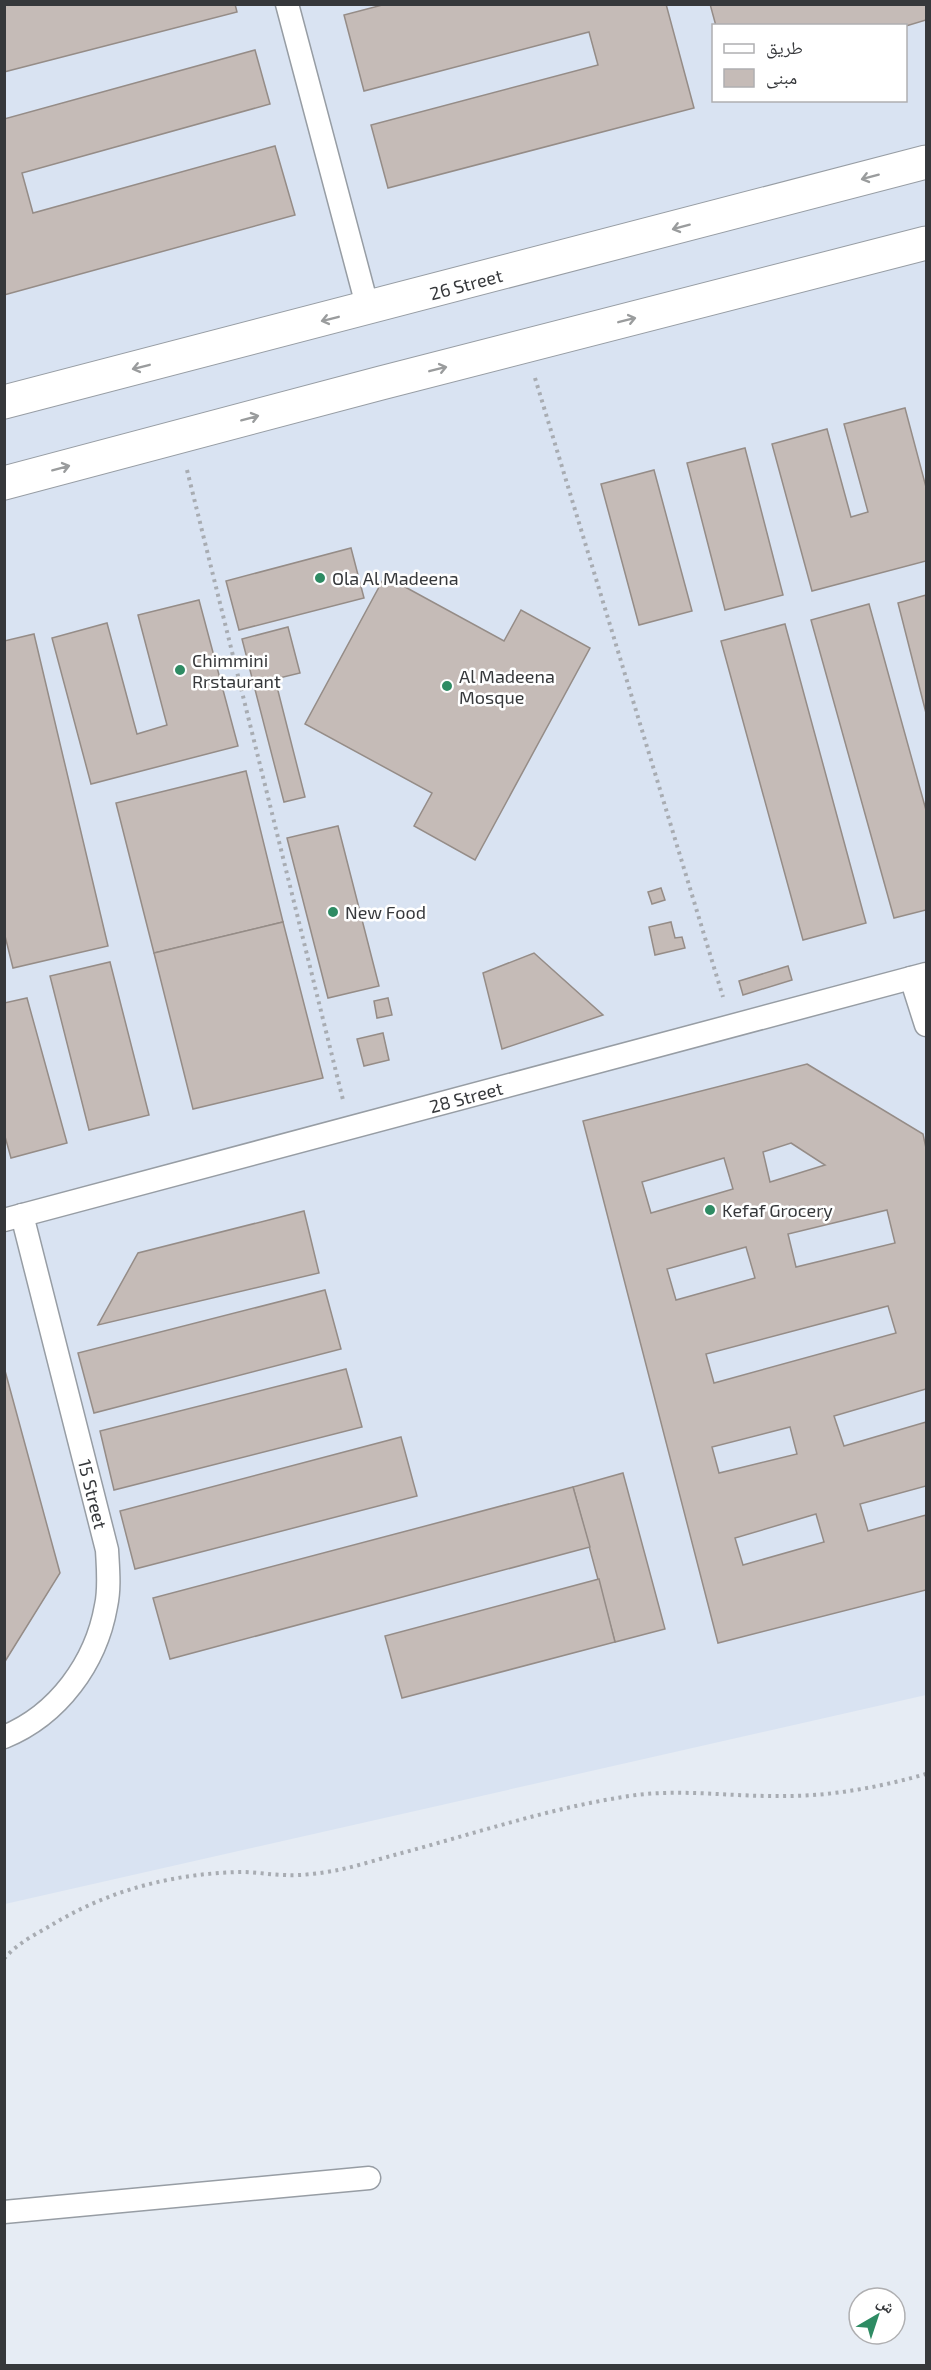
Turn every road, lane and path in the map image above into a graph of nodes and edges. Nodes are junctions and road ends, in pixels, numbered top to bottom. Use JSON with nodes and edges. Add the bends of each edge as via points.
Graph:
{"nodes":[{"id":1,"x":287,"y":4,"type":"edge"},
{"id":2,"x":927,"y":162,"type":"edge"},
{"id":3,"x":927,"y":243,"type":"edge"},
{"id":4,"x":368,"y":309,"type":"junction"},
{"id":5,"x":526,"y":346,"type":"junction"},
{"id":6,"x":4,"y":402,"type":"edge"},
{"id":7,"x":178,"y":437,"type":"junction"},
{"id":8,"x":4,"y":483,"type":"edge"},
{"id":9,"x":919,"y":976,"type":"edge"},
{"id":10,"x":927,"y":1025,"type":"edge"},
{"id":11,"x":732,"y":1026,"type":"junction"},
{"id":12,"x":350,"y":1128,"type":"junction"},
{"id":13,"x":13,"y":1218,"type":"edge"},
{"id":14,"x":4,"y":1737,"type":"edge"},
{"id":15,"x":927,"y":1774,"type":"edge"},
{"id":16,"x":4,"y":1959,"type":"edge"},
{"id":17,"x":369,"y":2178,"type":"dead end"},
{"id":18,"x":4,"y":2212,"type":"edge"}],
"edges":[{"from":1,"to":4,"type":"lane"},
{"from":2,"to":4,"type":"street","name":"26 Street","one_way":true},
{"from":5,"to":3,"type":"street","one_way":true},
{"from":4,"to":6,"type":"street","name":"26 Street","one_way":true},
{"from":7,"to":5,"type":"street","one_way":true},
{"from":5,"to":11,"type":"path"},
{"from":8,"to":7,"type":"street","one_way":true},
{"from":7,"to":12,"type":"path"},
{"from":9,"to":10,"type":"lane"},
{"from":9,"to":11,"type":"lane","name":"28 Street"},
{"from":11,"to":12,"type":"lane","name":"28 Street"},
{"from":12,"to":13,"type":"lane","name":"28 Street"},
{"from":13,"to":14,"type":"lane","name":"15 Street","via":[[107,1550],[109,1578],[100,1632],[75,1681],[36,1720]]},
{"from":15,"to":16,"type":"path","via":[[887,1785],[826,1794],[638,1795],[590,1803],[338,1870],[287,1875],[201,1874],[158,1881],[74,1911]]},
{"from":17,"to":18,"type":"lane"}]}
